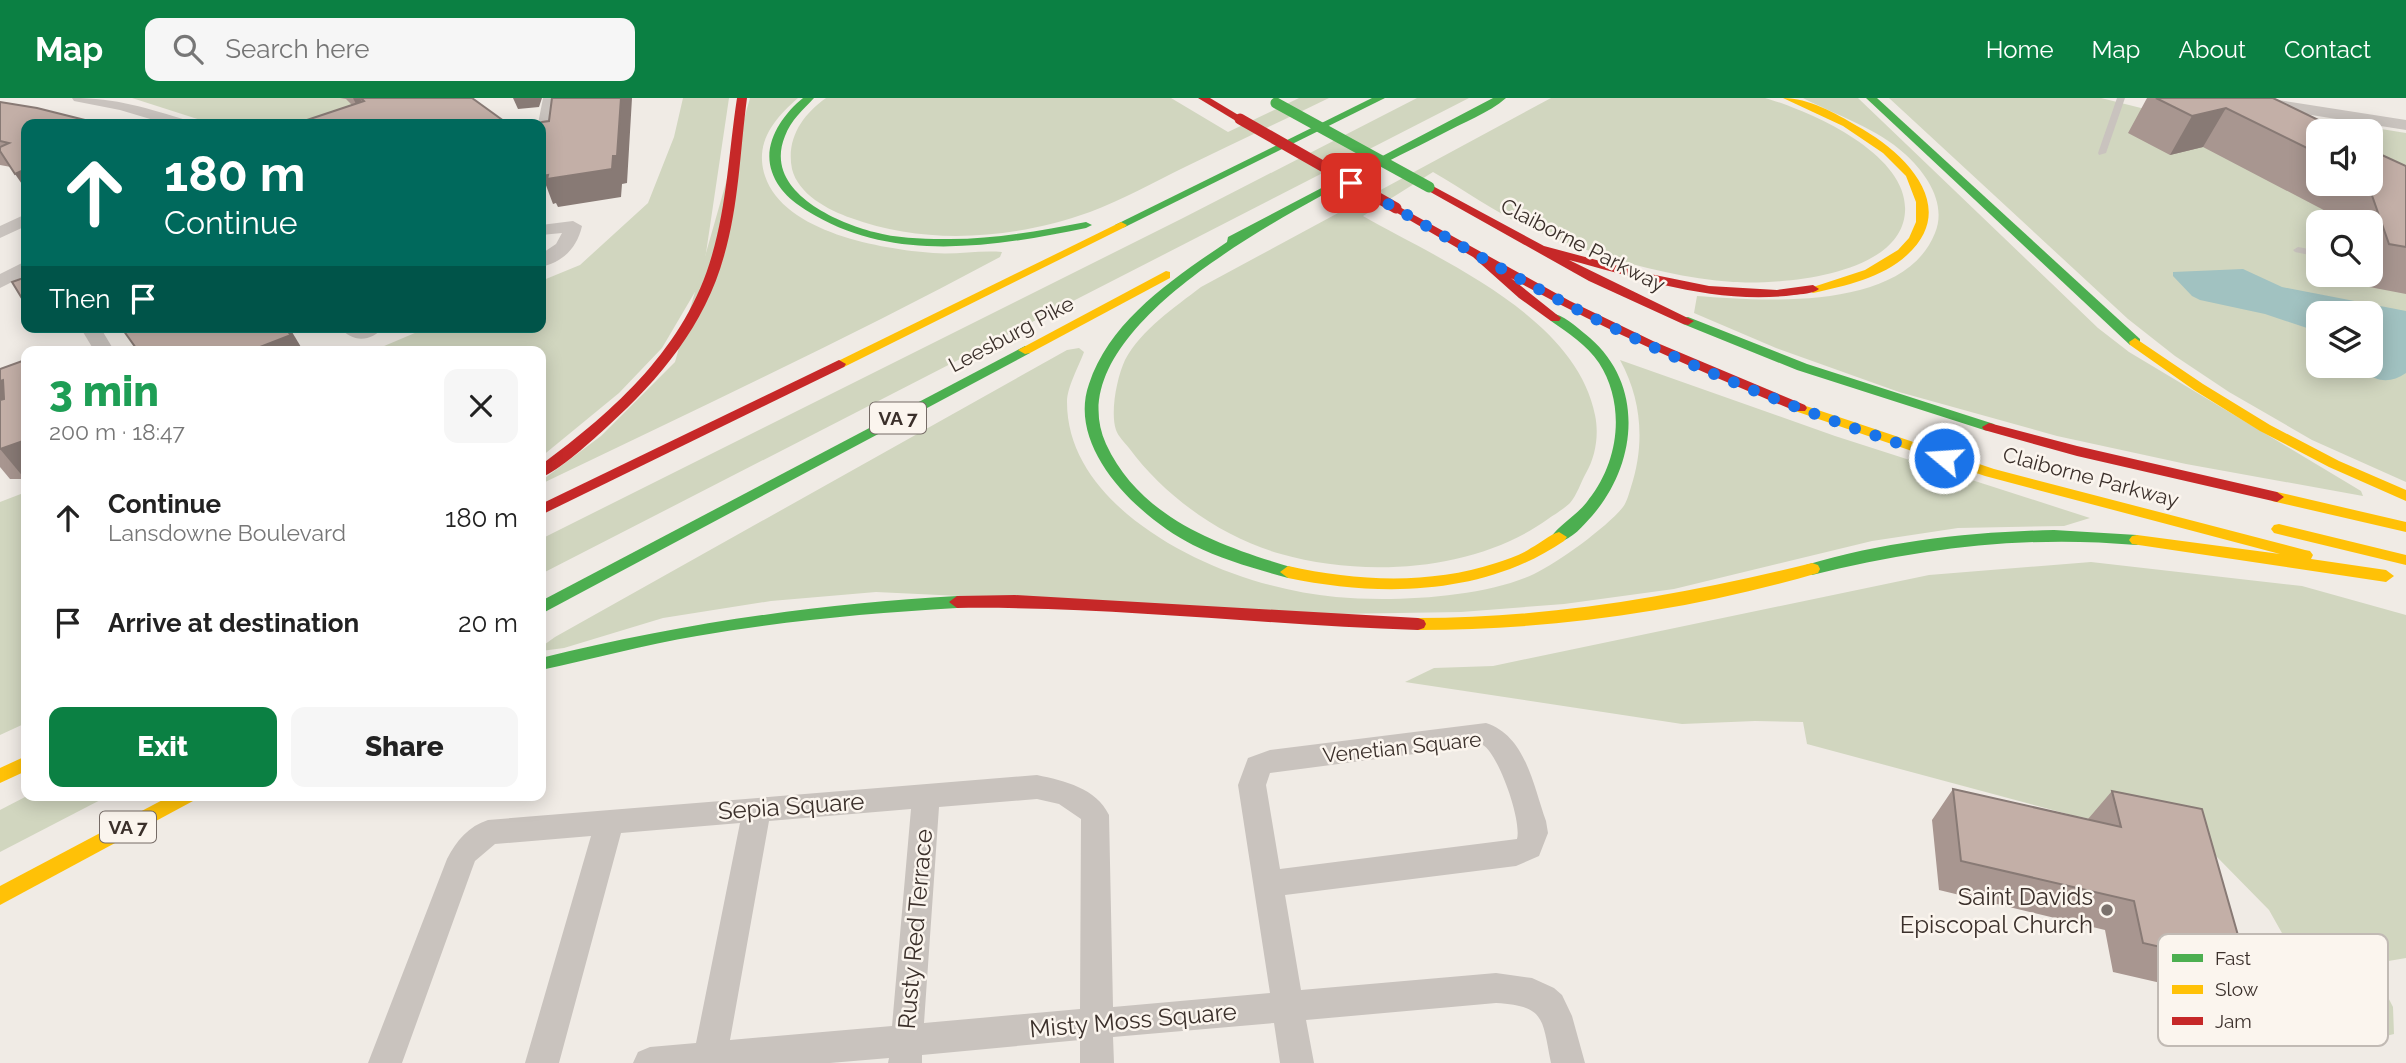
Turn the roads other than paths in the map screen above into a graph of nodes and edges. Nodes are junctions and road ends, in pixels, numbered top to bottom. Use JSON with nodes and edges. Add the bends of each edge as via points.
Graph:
{"nodes":[{"id":1,"x":80,"y":98,"type":"edge"},
{"id":2,"x":551,"y":98,"type":"edge"},
{"id":3,"x":742,"y":98,"type":"edge"},
{"id":4,"x":809,"y":98,"type":"edge"},
{"id":5,"x":1203,"y":98,"type":"edge"},
{"id":6,"x":1380,"y":98,"type":"edge"},
{"id":7,"x":1500,"y":98,"type":"edge"},
{"id":8,"x":1517,"y":98,"type":"edge"},
{"id":9,"x":1788,"y":98,"type":"edge"},
{"id":10,"x":1871,"y":98,"type":"edge"},
{"id":11,"x":2121,"y":98,"type":"edge"},
{"id":12,"x":2236,"y":98,"type":"edge"},
{"id":13,"x":2257,"y":100,"type":"edge"},
{"id":14,"x":1271,"y":101,"type":"edge"},
{"id":15,"x":1474,"y":112,"type":"junction"},
{"id":16,"x":2266,"y":118,"type":"edge"},
{"id":17,"x":166,"y":119,"type":"edge"},
{"id":18,"x":546,"y":124,"type":"edge"},
{"id":19,"x":2406,"y":125,"type":"edge"},
{"id":20,"x":2102,"y":153,"type":"dead end"},
{"id":21,"x":1179,"y":197,"type":"junction"},
{"id":22,"x":21,"y":222,"type":"edge"},
{"id":23,"x":1255,"y":228,"type":"junction"},
{"id":24,"x":546,"y":229,"type":"edge"},
{"id":25,"x":0,"y":233,"type":"edge"},
{"id":26,"x":1542,"y":249,"type":"junction"},
{"id":27,"x":2298,"y":250,"type":"dead end"},
{"id":28,"x":2306,"y":252,"type":"edge"},
{"id":29,"x":1479,"y":256,"type":"junction"},
{"id":30,"x":546,"y":258,"type":"edge"},
{"id":31,"x":21,"y":270,"type":"edge"},
{"id":32,"x":0,"y":282,"type":"edge"},
{"id":33,"x":1862,"y":431,"type":"junction"},
{"id":34,"x":546,"y":468,"type":"edge"},
{"id":35,"x":2406,"y":496,"type":"edge"},
{"id":36,"x":2155,"y":499,"type":"dead end"},
{"id":37,"x":546,"y":508,"type":"edge"},
{"id":38,"x":2261,"y":524,"type":"dead end"},
{"id":39,"x":2406,"y":527,"type":"edge"},
{"id":40,"x":2406,"y":559,"type":"edge"},
{"id":41,"x":2386,"y":576,"type":"junction"},
{"id":42,"x":2406,"y":581,"type":"edge"},
{"id":43,"x":546,"y":605,"type":"edge"},
{"id":44,"x":546,"y":663,"type":"edge"},
{"id":45,"x":21,"y":766,"type":"edge"},
{"id":46,"x":0,"y":776,"type":"edge"},
{"id":47,"x":926,"y":796,"type":"junction"},
{"id":48,"x":178,"y":801,"type":"edge"},
{"id":49,"x":194,"y":801,"type":"edge"},
{"id":50,"x":757,"y":809,"type":"junction"},
{"id":51,"x":610,"y":820,"type":"junction"},
{"id":52,"x":70,"y":859,"type":"junction"},
{"id":53,"x":1268,"y":884,"type":"junction"},
{"id":54,"x":0,"y":896,"type":"edge"},
{"id":55,"x":1287,"y":1006,"type":"junction"},
{"id":56,"x":1097,"y":1023,"type":"junction"},
{"id":57,"x":906,"y":1052,"type":"edge"},
{"id":58,"x":710,"y":1058,"type":"junction"},
{"id":59,"x":385,"y":1063,"type":"edge"},
{"id":60,"x":542,"y":1063,"type":"edge"},
{"id":61,"x":650,"y":1063,"type":"edge"},
{"id":62,"x":1097,"y":1063,"type":"edge"},
{"id":63,"x":1297,"y":1063,"type":"edge"},
{"id":64,"x":1568,"y":1063,"type":"edge"}],
"edges":[{"from":1,"to":17,"type":"street"},
{"from":2,"to":18,"type":"street"},
{"from":3,"to":34,"type":"main road","via":[[718,257],[686,333],[619,410]]},
{"from":4,"to":21,"type":"main road","via":[[786,122],[776,142],[775,166],[784,187],[804,206],[865,232],[946,243],[1005,241],[1088,225]]},
{"from":5,"to":29,"type":"main road","name":"Claiborne Parkway","bridge":true},
{"from":6,"to":21,"type":"main road"},
{"from":7,"to":15,"type":"main road","name":"Leesburg Pike","number":"VA 7"},
{"from":8,"to":15,"type":"main road"},
{"from":9,"to":26,"type":"main road","via":[[1849,125],[1880,146],[1905,167],[1920,190],[1920,230],[1908,248],[1886,266],[1827,286],[1789,292],[1732,291],[1673,285]]},
{"from":10,"to":35,"type":"main road","via":[[2116,327],[2160,361],[2271,433]]},
{"from":11,"to":20,"type":"lane"},
{"from":12,"to":13,"type":"street"},
{"from":13,"to":16,"type":"street"},
{"from":13,"to":19,"type":"street"},
{"from":14,"to":26,"type":"main road","name":"Claiborne Parkway","bridge":true},
{"from":15,"to":23,"type":"main road","name":"Leesburg Pike","number":"VA 7"},
{"from":21,"to":37,"type":"main road"},
{"from":22,"to":25,"type":"street"},
{"from":23,"to":29,"type":"main road","via":[[1155,304],[1114,348],[1097,377],[1090,402],[1092,430],[1128,487],[1156,515],[1198,541],[1294,573],[1348,583],[1455,579],[1500,568],[1538,551],[1566,534],[1595,506],[1624,449],[1623,410],[1613,376],[1586,341]]},
{"from":23,"to":43,"type":"main road","name":"Leesburg Pike","number":"VA 7"},
{"from":24,"to":30,"type":"street","via":[[573,226],[570,242]]},
{"from":26,"to":39,"type":"main road","name":"Claiborne Parkway","via":[[1593,278],[1702,327],[1875,393],[2077,451]]},
{"from":27,"to":28,"type":"lane"},
{"from":29,"to":33,"type":"main road","name":"Claiborne Parkway","via":[[1650,345]]},
{"from":31,"to":32,"type":"street"},
{"from":33,"to":36,"type":"main road"},
{"from":33,"to":41,"type":"main road","name":"Claiborne Parkway","via":[[2014,480]]},
{"from":38,"to":40,"type":"main road"},
{"from":41,"to":42,"type":"main road","name":"Claiborne Parkway"},
{"from":41,"to":44,"type":"main road","via":[[2121,537],[2050,534],[1909,547],[1683,600],[1491,623],[1379,625],[1120,606],[924,602],[693,630]]},
{"from":45,"to":46,"type":"main road"},
{"from":47,"to":50,"type":"street","name":"Sepia Square"},
{"from":47,"to":56,"type":"street","name":"Sepia Square","via":[[1037,787],[1083,801],[1095,815]]},
{"from":47,"to":57,"type":"street","name":"Rusty Red Terrace"},
{"from":48,"to":52,"type":"main road","number":"VA 7"},
{"from":49,"to":52,"type":"main road"},
{"from":50,"to":51,"type":"street","name":"Sepia Square"},
{"from":50,"to":58,"type":"street"},
{"from":51,"to":59,"type":"street","name":"Sepia Square","via":[[504,829],[474,841],[457,868]]},
{"from":51,"to":60,"type":"street"},
{"from":52,"to":54,"type":"main road","number":"VA 7"},
{"from":53,"to":53,"type":"street","name":"Venetian Square","via":[[1252,785],[1258,766],[1486,734],[1507,752],[1532,821],[1529,847],[1496,856]]},
{"from":53,"to":55,"type":"street","name":"Venetian Square"},
{"from":55,"to":56,"type":"street","name":"Misty Moss Square"},
{"from":55,"to":63,"type":"street","name":"Venetian Square"},
{"from":55,"to":64,"type":"street","name":"Misty Moss Square","via":[[1496,988],[1525,990],[1552,1005]]},
{"from":56,"to":57,"type":"street","name":"Misty Moss Square"},
{"from":56,"to":62,"type":"street","name":"Sepia Square"},
{"from":57,"to":58,"type":"street","name":"Misty Moss Square"},
{"from":58,"to":61,"type":"street","name":"Misty Moss Square"}]}
